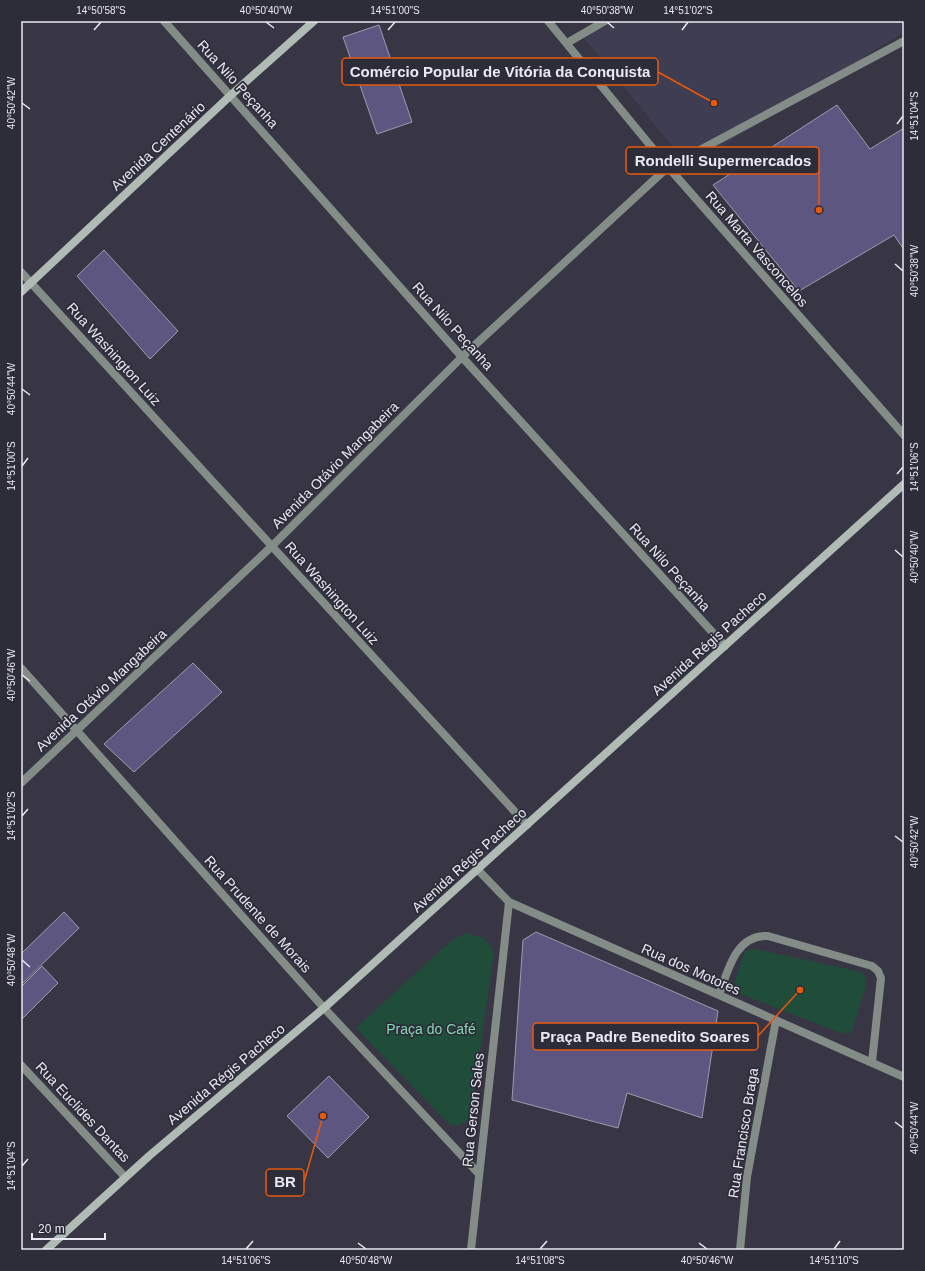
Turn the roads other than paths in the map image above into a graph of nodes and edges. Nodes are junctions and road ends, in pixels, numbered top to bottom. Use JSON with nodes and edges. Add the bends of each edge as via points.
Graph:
{"nodes":[{"id":1,"x":164,"y":21,"type":"edge"},
{"id":2,"x":314,"y":21,"type":"edge"},
{"id":3,"x":548,"y":21,"type":"edge"},
{"id":4,"x":605,"y":21,"type":"edge"},
{"id":5,"x":904,"y":41,"type":"edge"},
{"id":6,"x":567,"y":43,"type":"junction"},
{"id":7,"x":231,"y":95,"type":"junction"},
{"id":8,"x":668,"y":167,"type":"junction"},
{"id":9,"x":21,"y":272,"type":"edge"},
{"id":10,"x":31,"y":283,"type":"junction"},
{"id":11,"x":21,"y":292,"type":"edge"},
{"id":12,"x":462,"y":357,"type":"junction"},
{"id":13,"x":904,"y":436,"type":"edge"},
{"id":14,"x":904,"y":484,"type":"edge"},
{"id":15,"x":272,"y":546,"type":"junction"},
{"id":16,"x":725,"y":646,"type":"junction"},
{"id":17,"x":21,"y":668,"type":"edge"},
{"id":18,"x":78,"y":731,"type":"junction"},
{"id":19,"x":21,"y":783,"type":"edge"},
{"id":20,"x":527,"y":826,"type":"junction"},
{"id":21,"x":478,"y":870,"type":"junction"},
{"id":22,"x":509,"y":902,"type":"junction"},
{"id":23,"x":719,"y":995,"type":"junction"},
{"id":24,"x":324,"y":1008,"type":"junction"},
{"id":25,"x":776,"y":1020,"type":"junction"},
{"id":26,"x":872,"y":1062,"type":"junction"},
{"id":27,"x":21,"y":1065,"type":"edge"},
{"id":28,"x":904,"y":1076,"type":"edge"},
{"id":29,"x":478,"y":1174,"type":"junction"},
{"id":30,"x":125,"y":1177,"type":"junction"},
{"id":31,"x":470,"y":1249,"type":"edge"},
{"id":32,"x":46,"y":1250,"type":"edge"},
{"id":33,"x":740,"y":1250,"type":"edge"}],
"edges":[{"from":1,"to":7,"type":"street","name":"Rua Nilo Peçanha"},
{"from":2,"to":7,"type":"main road","name":"Avenida Centenário"},
{"from":3,"to":6,"type":"street","name":"Rua Marta Vasconcelos"},
{"from":4,"to":6,"type":"street"},
{"from":5,"to":8,"type":"street","name":"Avenida Otávio Mangabeira"},
{"from":6,"to":8,"type":"street","name":"Rua Marta Vasconcelos"},
{"from":7,"to":10,"type":"main road","name":"Avenida Centenário"},
{"from":7,"to":12,"type":"street","name":"Rua Nilo Peçanha"},
{"from":8,"to":12,"type":"street","name":"Avenida Otávio Mangabeira"},
{"from":8,"to":13,"type":"street","name":"Rua Marta Vasconcelos"},
{"from":9,"to":10,"type":"street","name":"Rua Washington Luiz"},
{"from":10,"to":11,"type":"main road","name":"Avenida Centenário"},
{"from":10,"to":15,"type":"street","name":"Rua Washington Luiz"},
{"from":12,"to":15,"type":"street","name":"Avenida Otávio Mangabeira"},
{"from":12,"to":16,"type":"street","name":"Rua Nilo Peçanha"},
{"from":14,"to":16,"type":"main road","name":"Avenida Régis Pacheco"},
{"from":15,"to":18,"type":"street","name":"Avenida Otávio Mangabeira"},
{"from":15,"to":20,"type":"street","name":"Rua Washington Luiz"},
{"from":16,"to":20,"type":"main road","name":"Avenida Régis Pacheco"},
{"from":17,"to":18,"type":"street","name":"Rua Prudente de Morais"},
{"from":18,"to":19,"type":"street","name":"Avenida Otávio Mangabeira"},
{"from":18,"to":24,"type":"street","name":"Rua Prudente de Morais"},
{"from":20,"to":21,"type":"main road","name":"Avenida Régis Pacheco"},
{"from":21,"to":22,"type":"street","name":"Rua dos Motores"},
{"from":21,"to":24,"type":"main road","name":"Avenida Régis Pacheco"},
{"from":22,"to":23,"type":"street","name":"Rua dos Motores"},
{"from":22,"to":29,"type":"street","name":"Rua Gerson Sales"},
{"from":23,"to":25,"type":"street","name":"Rua dos Motores"},
{"from":23,"to":26,"type":"street","via":[[732,959],[739,948],[747,940],[758,936],[768,936],[872,966],[881,978]]},
{"from":24,"to":29,"type":"street","name":"Rua Prudente de Morais"},
{"from":24,"to":30,"type":"main road","name":"Avenida Régis Pacheco"},
{"from":25,"to":26,"type":"street","name":"Rua dos Motores"},
{"from":25,"to":33,"type":"street","name":"Rua Francisco Braga","via":[[747,1178]]},
{"from":26,"to":28,"type":"street","name":"Rua dos Motores"},
{"from":27,"to":30,"type":"street","name":"Rua Euclides Dantas"},
{"from":29,"to":31,"type":"street","name":"Rua Gerson Sales"},
{"from":30,"to":32,"type":"main road","name":"Avenida Régis Pacheco"}]}
